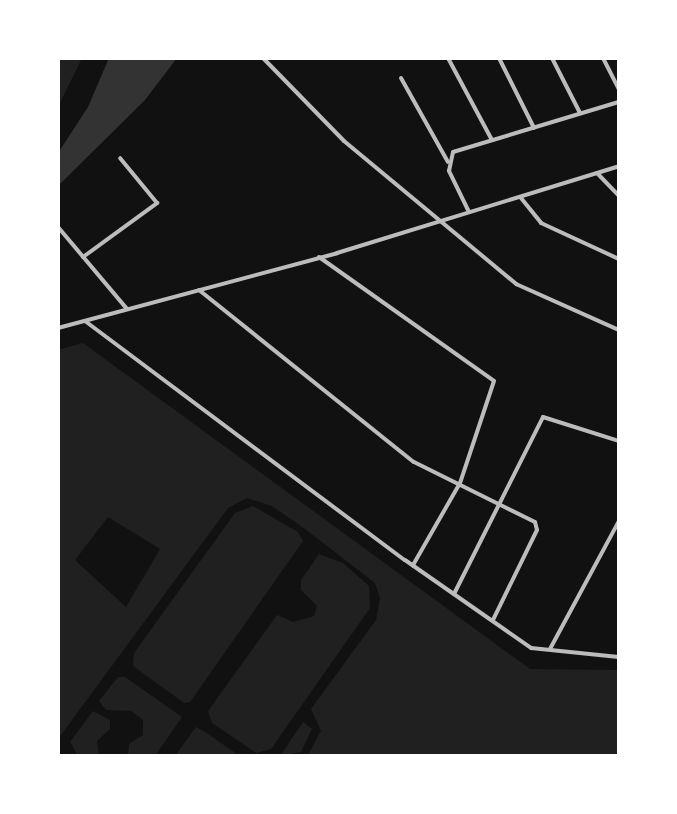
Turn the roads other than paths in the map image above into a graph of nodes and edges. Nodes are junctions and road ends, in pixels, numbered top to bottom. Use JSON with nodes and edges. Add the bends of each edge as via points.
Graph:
{"nodes":[{"id":1,"x":263,"y":58,"type":"edge"},
{"id":2,"x":448,"y":58,"type":"edge"},
{"id":3,"x":499,"y":58,"type":"edge"},
{"id":4,"x":552,"y":58,"type":"edge"},
{"id":5,"x":603,"y":58,"type":"edge"},
{"id":6,"x":401,"y":78,"type":"dead end"},
{"id":7,"x":619,"y":90,"type":"edge"},
{"id":8,"x":619,"y":102,"type":"edge"},
{"id":9,"x":581,"y":113,"type":"junction"},
{"id":10,"x":534,"y":128,"type":"junction"},
{"id":11,"x":492,"y":140,"type":"junction"},
{"id":12,"x":120,"y":158,"type":"dead end"},
{"id":13,"x":448,"y":162,"type":"junction"},
{"id":14,"x":619,"y":166,"type":"edge"},
{"id":15,"x":597,"y":173,"type":"junction"},
{"id":16,"x":619,"y":196,"type":"edge"},
{"id":17,"x":521,"y":198,"type":"junction"},
{"id":18,"x":469,"y":212,"type":"junction"},
{"id":19,"x":437,"y":222,"type":"junction"},
{"id":20,"x":58,"y":227,"type":"edge"},
{"id":21,"x":83,"y":257,"type":"junction"},
{"id":22,"x":319,"y":257,"type":"junction"},
{"id":23,"x":619,"y":259,"type":"edge"},
{"id":24,"x":199,"y":290,"type":"junction"},
{"id":25,"x":127,"y":309,"type":"junction"},
{"id":26,"x":85,"y":321,"type":"junction"},
{"id":27,"x":58,"y":328,"type":"edge"},
{"id":28,"x":619,"y":330,"type":"edge"},
{"id":29,"x":619,"y":441,"type":"edge"},
{"id":30,"x":460,"y":483,"type":"junction"},
{"id":31,"x":501,"y":502,"type":"junction"},
{"id":32,"x":619,"y":521,"type":"edge"},
{"id":33,"x":413,"y":565,"type":"junction"},
{"id":34,"x":454,"y":594,"type":"junction"},
{"id":35,"x":493,"y":620,"type":"junction"},
{"id":36,"x":550,"y":649,"type":"junction"},
{"id":37,"x":619,"y":657,"type":"edge"}],
"edges":[{"from":1,"to":19,"type":"street","via":[[344,141]]},
{"from":2,"to":11,"type":"street"},
{"from":3,"to":10,"type":"street"},
{"from":4,"to":9,"type":"street"},
{"from":5,"to":7,"type":"street"},
{"from":6,"to":13,"type":"street"},
{"from":8,"to":9,"type":"street"},
{"from":9,"to":10,"type":"street"},
{"from":10,"to":11,"type":"street"},
{"from":11,"to":13,"type":"street","via":[[453,152]]},
{"from":12,"to":21,"type":"street","via":[[157,203]]},
{"from":13,"to":18,"type":"street"},
{"from":14,"to":15,"type":"street"},
{"from":15,"to":16,"type":"street"},
{"from":15,"to":17,"type":"street"},
{"from":17,"to":18,"type":"street"},
{"from":17,"to":23,"type":"street","via":[[541,223]]},
{"from":18,"to":19,"type":"street"},
{"from":19,"to":22,"type":"street"},
{"from":19,"to":28,"type":"street","via":[[516,284]]},
{"from":20,"to":21,"type":"street"},
{"from":21,"to":25,"type":"street"},
{"from":22,"to":24,"type":"street"},
{"from":22,"to":30,"type":"street","via":[[494,381]]},
{"from":24,"to":25,"type":"street"},
{"from":24,"to":30,"type":"street","via":[[414,462]]},
{"from":25,"to":26,"type":"street"},
{"from":26,"to":27,"type":"street"},
{"from":26,"to":33,"type":"street"},
{"from":29,"to":31,"type":"street","via":[[543,417]]},
{"from":30,"to":31,"type":"street"},
{"from":30,"to":33,"type":"street"},
{"from":31,"to":34,"type":"street"},
{"from":31,"to":35,"type":"street","via":[[535,522],[537,530]]},
{"from":32,"to":36,"type":"street"},
{"from":33,"to":34,"type":"street"},
{"from":34,"to":35,"type":"street"},
{"from":35,"to":36,"type":"street","via":[[531,648]]},
{"from":36,"to":37,"type":"street"}]}
